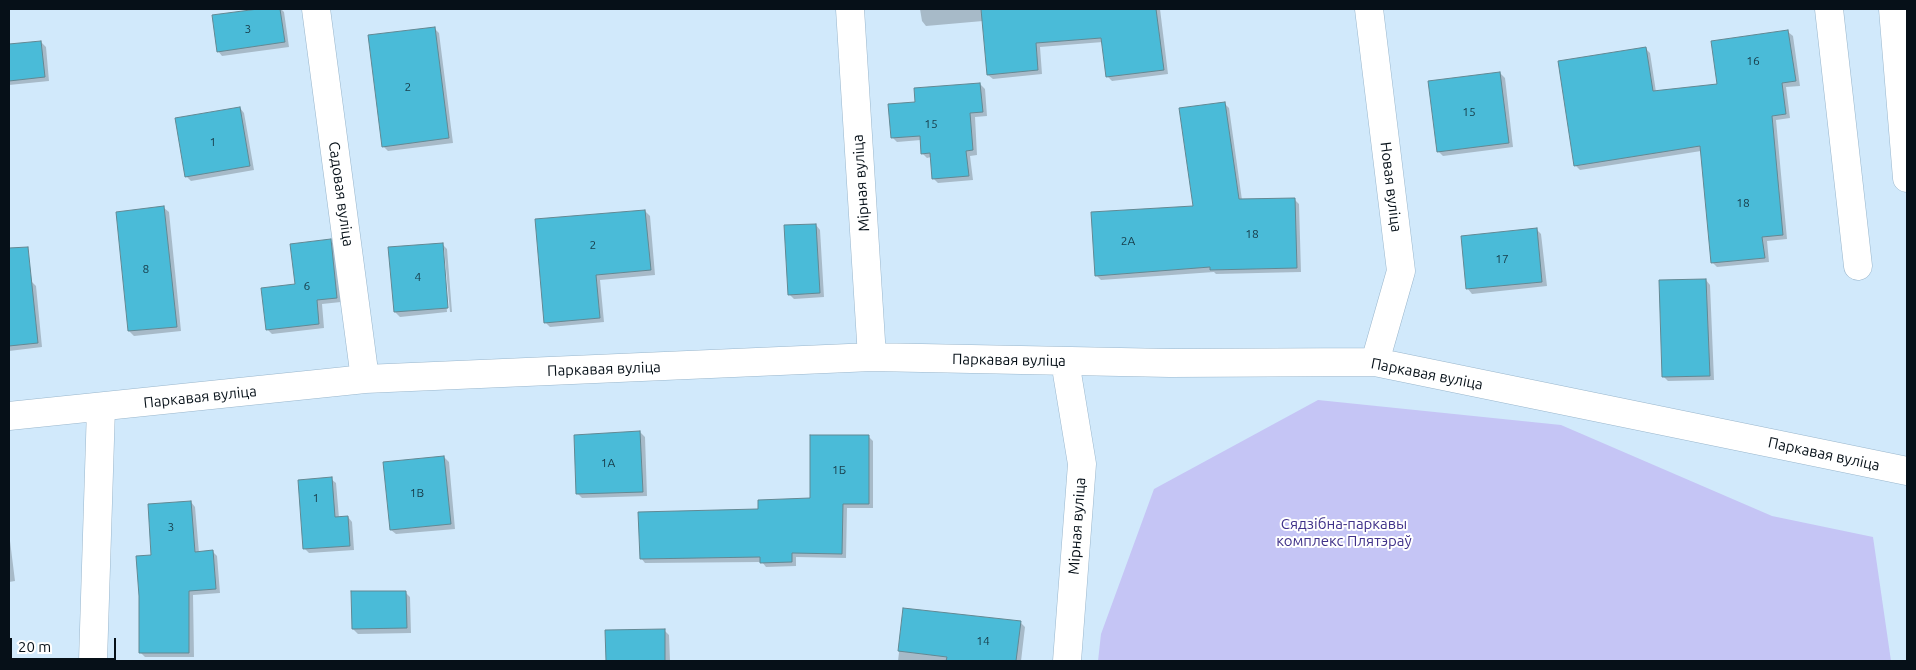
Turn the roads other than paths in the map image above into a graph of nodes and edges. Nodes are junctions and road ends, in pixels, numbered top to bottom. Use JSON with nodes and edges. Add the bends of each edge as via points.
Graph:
{"nodes":[{"id":1,"x":316,"y":9,"type":"edge"},
{"id":2,"x":850,"y":9,"type":"edge"},
{"id":3,"x":1369,"y":9,"type":"edge"},
{"id":4,"x":1829,"y":9,"type":"edge"},
{"id":5,"x":1893,"y":9,"type":"edge"},
{"id":6,"x":1907,"y":178,"type":"edge"},
{"id":7,"x":1858,"y":266,"type":"dead end"},
{"id":8,"x":872,"y":357,"type":"junction"},
{"id":9,"x":1065,"y":362,"type":"junction"},
{"id":10,"x":1375,"y":362,"type":"junction"},
{"id":11,"x":366,"y":379,"type":"junction"},
{"id":12,"x":101,"y":408,"type":"junction"},
{"id":13,"x":9,"y":416,"type":"edge"},
{"id":14,"x":1907,"y":471,"type":"edge"},
{"id":15,"x":93,"y":661,"type":"edge"},
{"id":16,"x":1067,"y":661,"type":"edge"}],
"edges":[{"from":1,"to":11,"type":"street","name":"Садовая вуліца"},
{"from":2,"to":8,"type":"street","name":"Мірная вуліца"},
{"from":3,"to":10,"type":"street","name":"Новая вуліца","via":[[1401,271]]},
{"from":4,"to":7,"type":"street"},
{"from":5,"to":6,"type":"street"},
{"from":8,"to":9,"type":"street","name":"Паркавая вуліца"},
{"from":8,"to":11,"type":"street","name":"Паркавая вуліца"},
{"from":9,"to":10,"type":"street","name":"Паркавая вуліца"},
{"from":9,"to":16,"type":"street","name":"Мірная вуліца","via":[[1082,464]]},
{"from":10,"to":14,"type":"street","name":"Паркавая вуліца"},
{"from":11,"to":12,"type":"street","name":"Паркавая вуліца"},
{"from":12,"to":13,"type":"street","name":"Паркавая вуліца"},
{"from":12,"to":15,"type":"street"}]}
